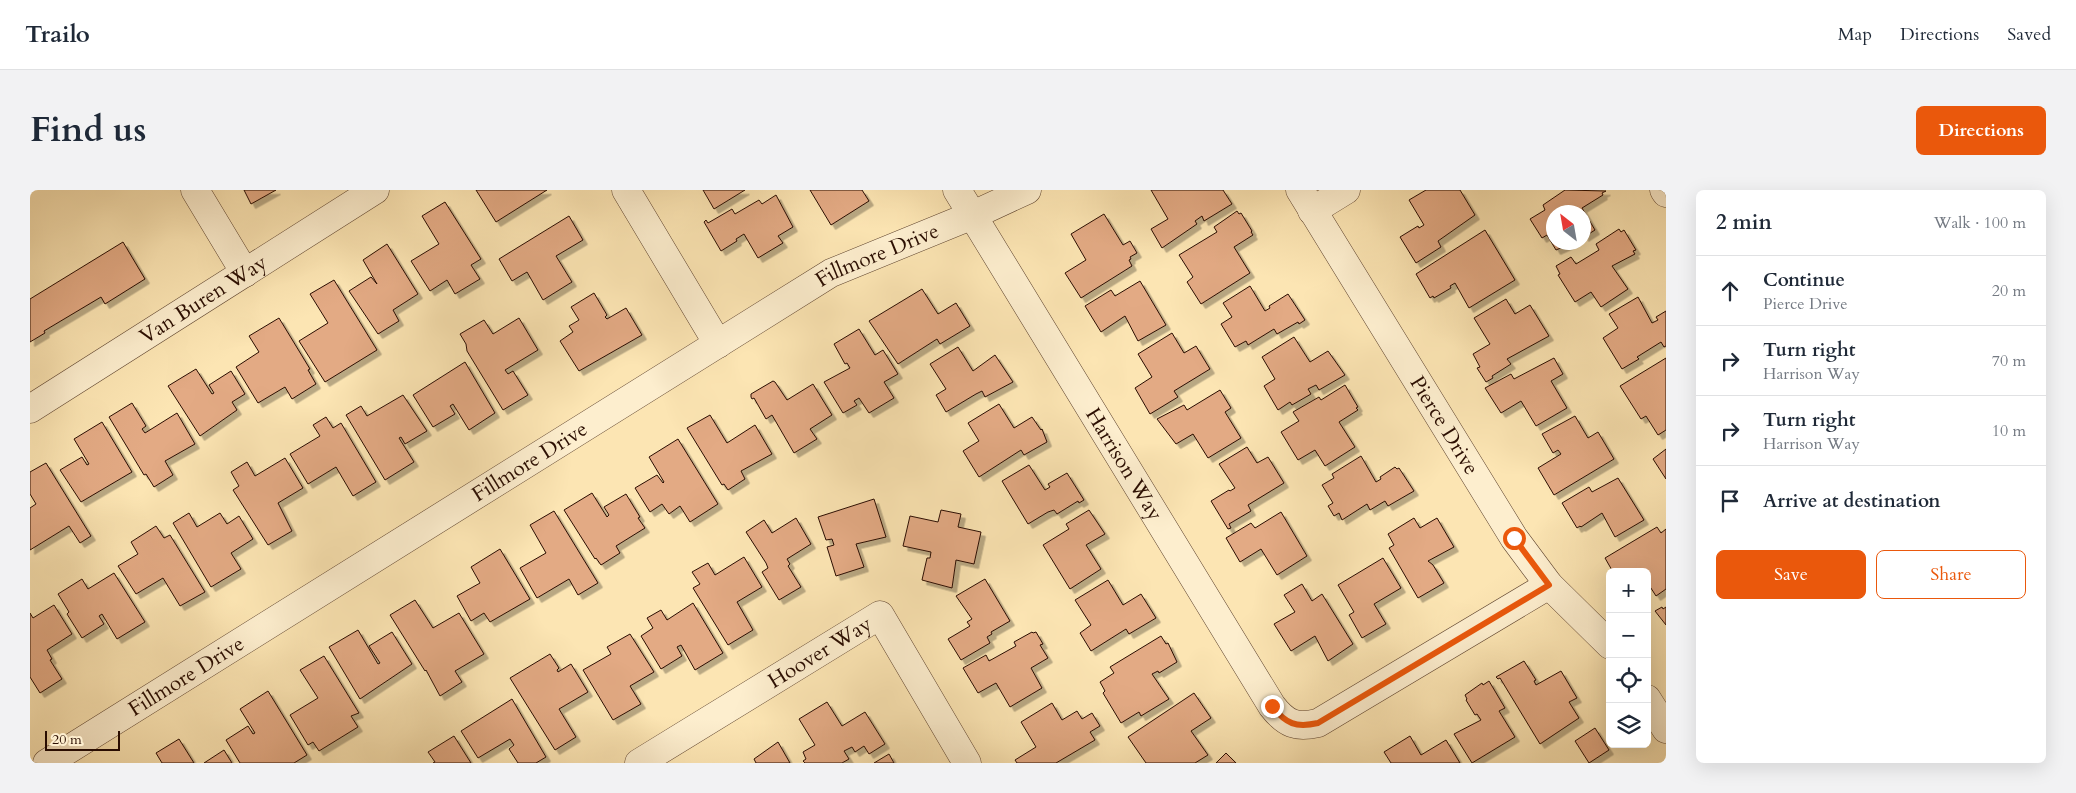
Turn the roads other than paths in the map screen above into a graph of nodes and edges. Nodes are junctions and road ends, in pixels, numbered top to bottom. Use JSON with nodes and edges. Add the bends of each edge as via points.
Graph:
{"nodes":[{"id":1,"x":194,"y":190,"type":"edge"},
{"id":2,"x":375,"y":190,"type":"edge"},
{"id":3,"x":626,"y":190,"type":"edge"},
{"id":4,"x":957,"y":190,"type":"edge"},
{"id":5,"x":1027,"y":190,"type":"edge"},
{"id":6,"x":1346,"y":190,"type":"edge"},
{"id":7,"x":1306,"y":201,"type":"edge"},
{"id":8,"x":973,"y":215,"type":"junction"},
{"id":9,"x":245,"y":273,"type":"junction"},
{"id":10,"x":718,"y":344,"type":"junction"},
{"id":11,"x":30,"y":409,"type":"edge"},
{"id":12,"x":1549,"y":585,"type":"junction"},
{"id":13,"x":1606,"y":641,"type":"edge"},
{"id":14,"x":1650,"y":703,"type":"edge"},
{"id":15,"x":1666,"y":729,"type":"edge"},
{"id":16,"x":47,"y":763,"type":"edge"},
{"id":17,"x":639,"y":763,"type":"edge"},
{"id":18,"x":967,"y":763,"type":"edge"}],
"edges":[{"from":1,"to":9,"type":"street"},
{"from":2,"to":9,"type":"street","name":"Van Buren Way"},
{"from":3,"to":10,"type":"street"},
{"from":4,"to":8,"type":"street","name":"Harrison Way"},
{"from":5,"to":8,"type":"street","name":"Fillmore Drive"},
{"from":6,"to":7,"type":"street"},
{"from":7,"to":12,"type":"street","name":"Pierce Drive","via":[[1508,529]]},
{"from":8,"to":10,"type":"street","name":"Fillmore Drive","via":[[831,273]]},
{"from":8,"to":12,"type":"street","name":"Harrison Way","via":[[1272,706],[1280,717],[1304,733]]},
{"from":9,"to":11,"type":"street","name":"Van Buren Way"},
{"from":10,"to":16,"type":"street","name":"Fillmore Drive"},
{"from":12,"to":13,"type":"street","name":"Pierce Drive"},
{"from":14,"to":15,"type":"street"},
{"from":17,"to":18,"type":"street","name":"Hoover Way","via":[[880,615]]}]}
